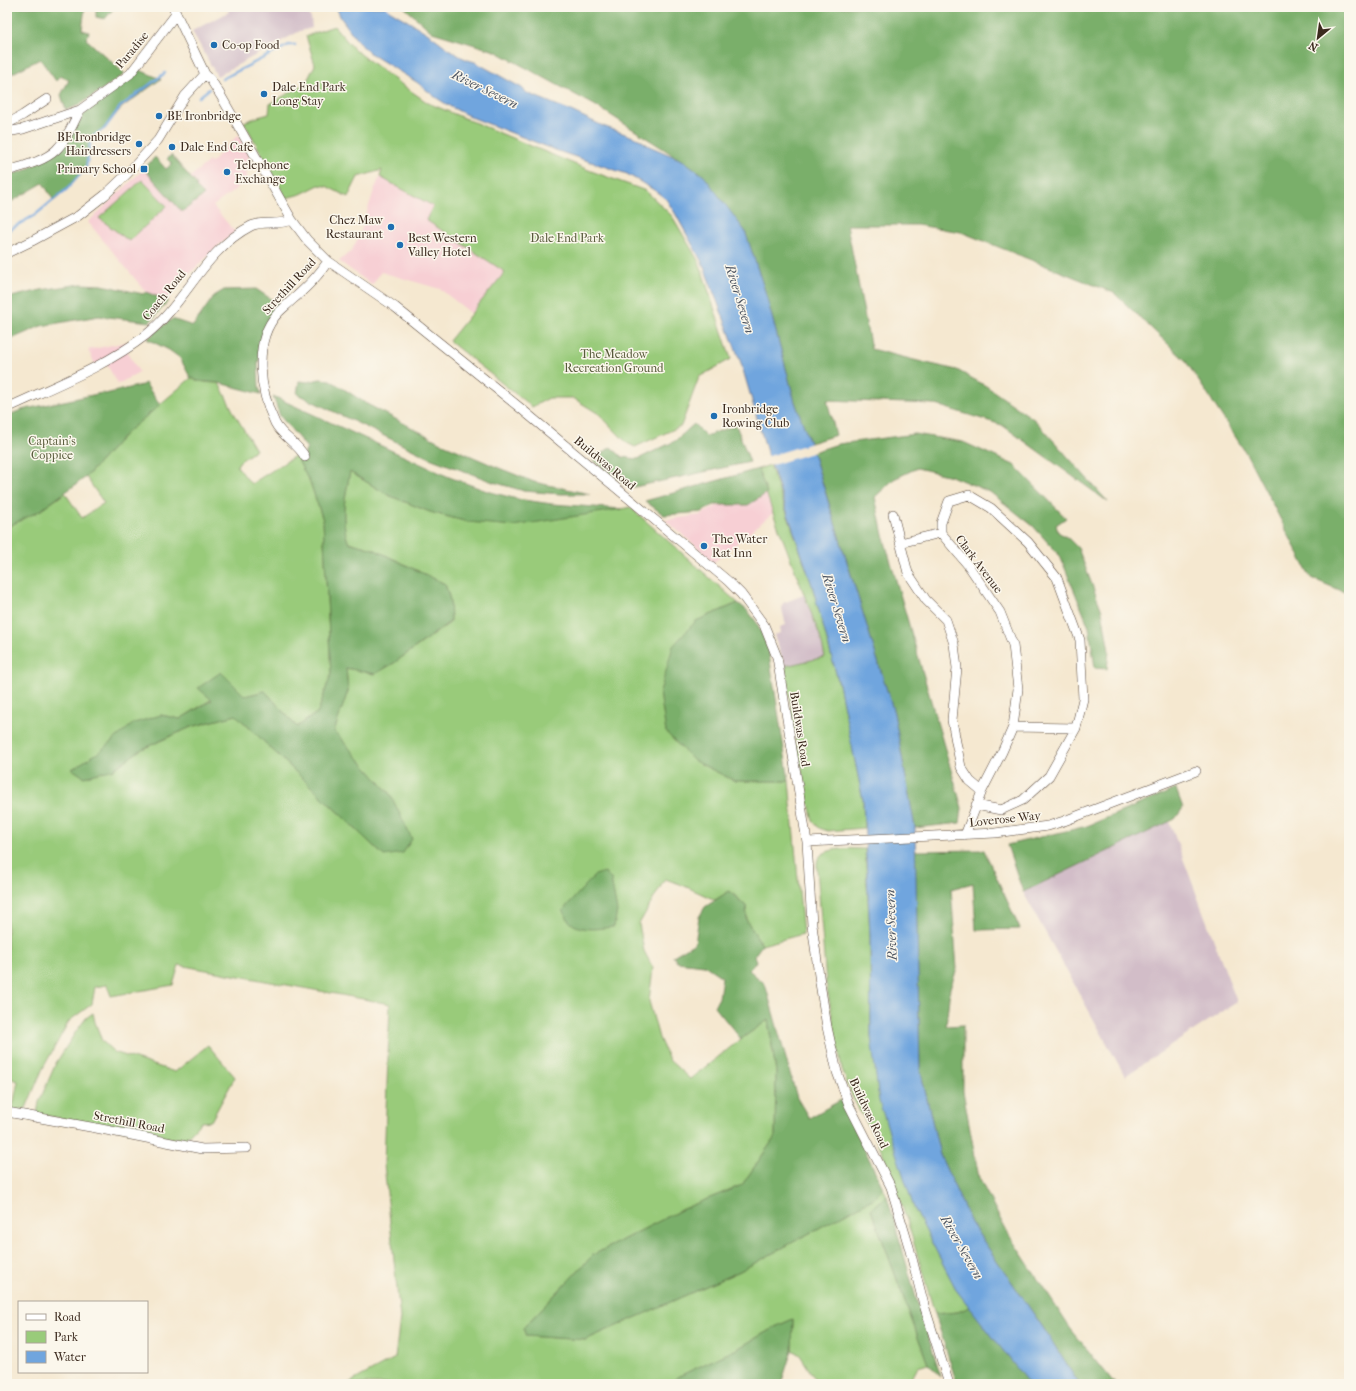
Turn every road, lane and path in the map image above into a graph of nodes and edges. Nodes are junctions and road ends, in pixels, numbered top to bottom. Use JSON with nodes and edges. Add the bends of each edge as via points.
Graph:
{"nodes":[{"id":1,"x":174,"y":10,"type":"edge"},
{"id":2,"x":206,"y":74,"type":"junction"},
{"id":3,"x":47,"y":99,"type":"dead end"},
{"id":4,"x":80,"y":110,"type":"junction"},
{"id":5,"x":7,"y":124,"type":"edge"},
{"id":6,"x":7,"y":132,"type":"edge"},
{"id":7,"x":7,"y":171,"type":"edge"},
{"id":8,"x":292,"y":220,"type":"junction"},
{"id":9,"x":7,"y":253,"type":"edge"},
{"id":10,"x":328,"y":261,"type":"junction"},
{"id":11,"x":7,"y":408,"type":"edge"},
{"id":12,"x":304,"y":451,"type":"dead end"},
{"id":13,"x":893,"y":514,"type":"dead end"},
{"id":14,"x":941,"y":534,"type":"junction"},
{"id":15,"x":900,"y":543,"type":"junction"},
{"id":16,"x":1013,"y":727,"type":"junction"},
{"id":17,"x":1076,"y":728,"type":"junction"},
{"id":18,"x":1196,"y":771,"type":"dead end"},
{"id":19,"x":982,"y":791,"type":"junction"},
{"id":20,"x":976,"y":805,"type":"junction"},
{"id":21,"x":965,"y":835,"type":"junction"},
{"id":22,"x":807,"y":842,"type":"junction"},
{"id":23,"x":7,"y":1112,"type":"edge"},
{"id":24,"x":247,"y":1148,"type":"dead end"},
{"id":25,"x":949,"y":1384,"type":"edge"}],
"edges":[{"from":1,"to":2,"type":"street","name":"Buildwas Road"},
{"from":1,"to":4,"type":"street","name":"Paradise","via":[[130,74]]},
{"from":2,"to":8,"type":"street","name":"Buildwas Road","via":[[222,96]]},
{"from":2,"to":9,"type":"street","via":[[185,96],[147,154],[106,195],[69,221]]},
{"from":3,"to":5,"type":"street"},
{"from":4,"to":6,"type":"street","name":"Paradise"},
{"from":4,"to":7,"type":"street","name":"Paradise","via":[[56,150],[39,160]]},
{"from":8,"to":10,"type":"street","name":"Buildwas Road"},
{"from":8,"to":11,"type":"street","name":"Coach Road","via":[[281,224],[252,225],[241,232],[219,249],[164,319],[130,347],[93,368]]},
{"from":10,"to":12,"type":"street","name":"Strethill Road","via":[[318,276],[277,314],[262,348],[262,386],[271,414],[279,429]]},
{"from":10,"to":22,"type":"street","name":"Buildwas Road","via":[[395,307],[519,407],[728,582],[745,600],[764,625],[777,657]]},
{"from":13,"to":15,"type":"street"},
{"from":14,"to":15,"type":"street"},
{"from":14,"to":16,"type":"street","name":"Clark Avenue","via":[[968,565],[1000,612],[1013,645],[1018,689]]},
{"from":14,"to":17,"type":"street","name":"Clark Avenue","via":[[941,523],[949,501],[969,495],[991,508],[1028,542],[1057,578],[1080,640],[1082,699]]},
{"from":15,"to":19,"type":"street","via":[[908,573],[926,600],[946,620],[954,644],[957,668],[952,720],[956,742],[961,767],[970,781]]},
{"from":16,"to":17,"type":"street"},
{"from":16,"to":19,"type":"street","name":"Clark Avenue"},
{"from":17,"to":20,"type":"street","name":"Clark Avenue","via":[[1048,776],[1022,800],[1001,810]]},
{"from":18,"to":21,"type":"street","name":"Loverose Way","via":[[1053,825]]},
{"from":19,"to":20,"type":"street","name":"Clark Avenue"},
{"from":20,"to":21,"type":"street","name":"Clark Avenue"},
{"from":21,"to":22,"type":"street","name":"Loverose Way"},
{"from":22,"to":25,"type":"street","name":"Buildwas Road","via":[[812,931],[837,1072],[849,1105],[891,1187]]},
{"from":23,"to":24,"type":"street","name":"Strethill Road","via":[[202,1149]]}]}
